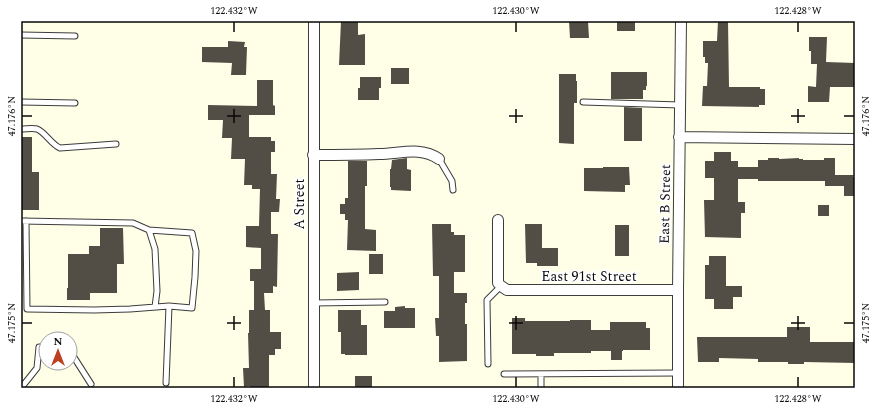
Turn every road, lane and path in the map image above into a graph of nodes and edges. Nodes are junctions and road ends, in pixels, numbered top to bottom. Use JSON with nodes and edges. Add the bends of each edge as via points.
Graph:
{"nodes":[{"id":1,"x":314,"y":21,"type":"edge"},
{"id":2,"x":681,"y":21,"type":"edge"},
{"id":3,"x":21,"y":35,"type":"edge"},
{"id":4,"x":75,"y":36,"type":"dead end"},
{"id":5,"x":21,"y":102,"type":"edge"},
{"id":6,"x":583,"y":102,"type":"dead end"},
{"id":7,"x":75,"y":103,"type":"dead end"},
{"id":8,"x":680,"y":105,"type":"junction"},
{"id":9,"x":21,"y":129,"type":"edge"},
{"id":10,"x":679,"y":137,"type":"junction"},
{"id":11,"x":855,"y":139,"type":"edge"},
{"id":12,"x":116,"y":144,"type":"dead end"},
{"id":13,"x":314,"y":155,"type":"junction"},
{"id":14,"x":439,"y":159,"type":"joint"},
{"id":15,"x":453,"y":190,"type":"dead end"},
{"id":16,"x":498,"y":220,"type":"dead end"},
{"id":17,"x":24,"y":221,"type":"edge"},
{"id":18,"x":149,"y":230,"type":"junction"},
{"id":19,"x":501,"y":286,"type":"junction"},
{"id":20,"x":678,"y":290,"type":"junction"},
{"id":21,"x":385,"y":302,"type":"dead end"},
{"id":22,"x":314,"y":303,"type":"junction"},
{"id":23,"x":169,"y":306,"type":"junction"},
{"id":24,"x":155,"y":307,"type":"junction"},
{"id":25,"x":38,"y":358,"type":"edge"},
{"id":26,"x":78,"y":364,"type":"edge"},
{"id":27,"x":488,"y":364,"type":"dead end"},
{"id":28,"x":678,"y":373,"type":"junction"},
{"id":29,"x":504,"y":374,"type":"dead end"},
{"id":30,"x":541,"y":374,"type":"junction"},
{"id":31,"x":166,"y":383,"type":"dead end"},
{"id":32,"x":91,"y":384,"type":"dead end"},
{"id":33,"x":21,"y":388,"type":"edge"},
{"id":34,"x":314,"y":388,"type":"edge"},
{"id":35,"x":541,"y":388,"type":"edge"},
{"id":36,"x":678,"y":388,"type":"edge"}],
"edges":[{"from":1,"to":13,"type":"street","name":"A Street"},
{"from":2,"to":8,"type":"street","name":"East B Street"},
{"from":3,"to":4,"type":"lane"},
{"from":5,"to":7,"type":"lane"},
{"from":6,"to":8,"type":"lane"},
{"from":8,"to":10,"type":"street","name":"East B Street"},
{"from":9,"to":12,"type":"lane","via":[[37,129],[60,148]]},
{"from":10,"to":11,"type":"street"},
{"from":10,"to":20,"type":"street","name":"East B Street"},
{"from":13,"to":14,"type":"street","via":[[421,152]]},
{"from":13,"to":22,"type":"street","name":"A Street"},
{"from":14,"to":15,"type":"lane","via":[[452,181]]},
{"from":16,"to":19,"type":"street","via":[[498,283]]},
{"from":17,"to":18,"type":"lane","via":[[133,223]]},
{"from":17,"to":24,"type":"lane","via":[[27,309],[109,310]]},
{"from":18,"to":23,"type":"lane","via":[[192,233],[196,251],[192,308]]},
{"from":18,"to":24,"type":"lane","via":[[155,249]]},
{"from":19,"to":20,"type":"street","name":"East 91st Street","via":[[507,290]]},
{"from":19,"to":27,"type":"lane","via":[[487,300]]},
{"from":20,"to":28,"type":"street","name":"East B Street"},
{"from":21,"to":22,"type":"lane"},
{"from":22,"to":34,"type":"street","name":"A Street"},
{"from":23,"to":24,"type":"lane"},
{"from":23,"to":31,"type":"lane"},
{"from":25,"to":33,"type":"lane","via":[[37,368]]},
{"from":26,"to":32,"type":"lane"},
{"from":28,"to":30,"type":"lane"},
{"from":28,"to":36,"type":"street","name":"East B Street"},
{"from":29,"to":30,"type":"lane"},
{"from":30,"to":35,"type":"lane"}]}
